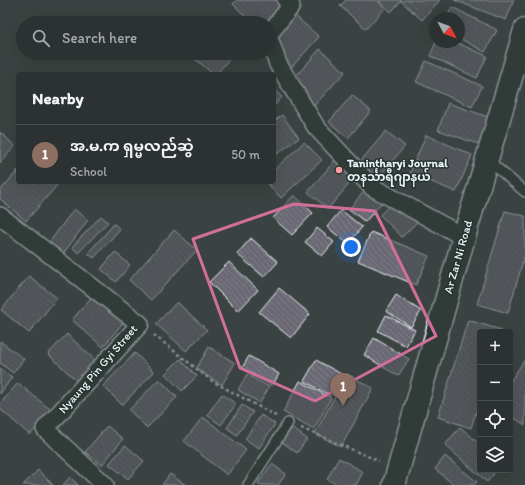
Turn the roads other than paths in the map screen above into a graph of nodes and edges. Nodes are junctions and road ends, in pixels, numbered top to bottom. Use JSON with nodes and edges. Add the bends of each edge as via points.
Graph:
{"nodes":[{"id":1,"x":292,"y":2,"type":"edge"},
{"id":2,"x":276,"y":24,"type":"edge"},
{"id":3,"x":525,"y":30,"type":"edge"},
{"id":4,"x":276,"y":58,"type":"edge"},
{"id":5,"x":487,"y":159,"type":"junction"},
{"id":6,"x":525,"y":192,"type":"edge"},
{"id":7,"x":0,"y":216,"type":"edge"},
{"id":8,"x":464,"y":238,"type":"junction"},
{"id":9,"x":288,"y":423,"type":"road end"},
{"id":10,"x":396,"y":477,"type":"edge"},
{"id":11,"x":105,"y":485,"type":"edge"},
{"id":12,"x":248,"y":485,"type":"edge"}],
"edges":[{"from":1,"to":2,"type":"street"},
{"from":3,"to":5,"type":"main road","name":"Ar Zar Ni Road"},
{"from":4,"to":8,"type":"street","via":[[316,127],[372,187]]},
{"from":5,"to":6,"type":"lane"},
{"from":5,"to":8,"type":"main road","name":"Ar Zar Ni Road"},
{"from":7,"to":11,"type":"street","name":"Nyaung Pin Gyi Street","via":[[140,324],[45,430]]},
{"from":8,"to":10,"type":"main road","name":"Ar Zar Ni Road"},
{"from":9,"to":12,"type":"lane"}]}
